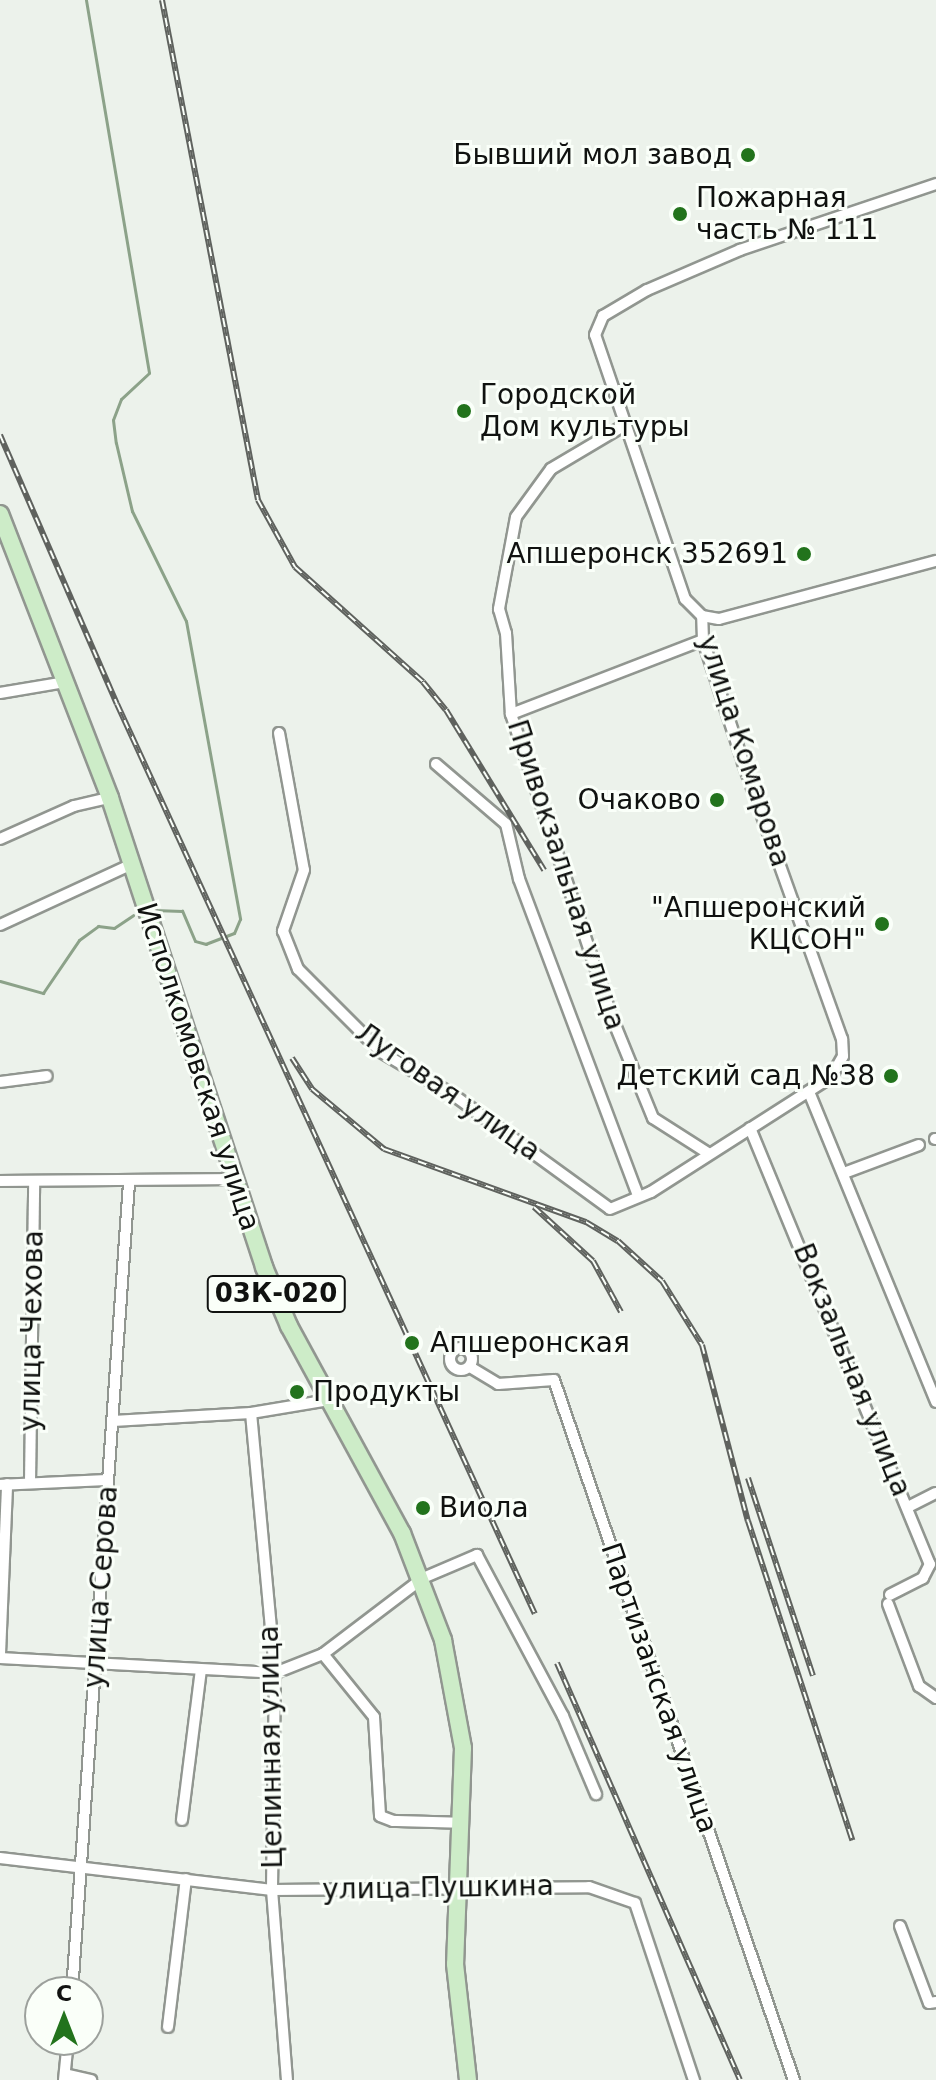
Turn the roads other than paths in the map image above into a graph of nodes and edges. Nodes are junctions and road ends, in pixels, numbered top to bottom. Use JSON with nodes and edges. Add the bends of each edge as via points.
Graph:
{"nodes":[{"id":1,"x":936,"y":184,"type":"edge"},
{"id":2,"x":625,"y":425,"type":"junction"},
{"id":3,"x":0,"y":514,"type":"edge"},
{"id":4,"x":936,"y":561,"type":"edge"},
{"id":5,"x":702,"y":616,"type":"junction"},
{"id":6,"x":703,"y":640,"type":"junction"},
{"id":7,"x":66,"y":682,"type":"junction"},
{"id":8,"x":0,"y":693,"type":"edge"},
{"id":9,"x":511,"y":714,"type":"junction"},
{"id":10,"x":279,"y":733,"type":"dead end"},
{"id":11,"x":436,"y":764,"type":"dead end"},
{"id":12,"x":110,"y":798,"type":"junction"},
{"id":13,"x":0,"y":839,"type":"edge"},
{"id":14,"x":132,"y":864,"type":"junction"},
{"id":15,"x":0,"y":925,"type":"edge"},
{"id":16,"x":47,"y":1076,"type":"dead end"},
{"id":17,"x":0,"y":1082,"type":"edge"},
{"id":18,"x":809,"y":1092,"type":"junction"},
{"id":19,"x":750,"y":1128,"type":"junction"},
{"id":20,"x":919,"y":1145,"type":"dead end"},
{"id":21,"x":708,"y":1153,"type":"junction"},
{"id":22,"x":844,"y":1173,"type":"junction"},
{"id":23,"x":233,"y":1179,"type":"junction"},
{"id":24,"x":0,"y":1181,"type":"edge"},
{"id":25,"x":34,"y":1181,"type":"junction"},
{"id":26,"x":129,"y":1182,"type":"junction"},
{"id":27,"x":638,"y":1196,"type":"junction"},
{"id":28,"x":470,"y":1367,"type":"dead end"},
{"id":29,"x":329,"y":1400,"type":"junction"},
{"id":30,"x":936,"y":1402,"type":"edge"},
{"id":31,"x":251,"y":1413,"type":"junction"},
{"id":32,"x":113,"y":1421,"type":"junction"},
{"id":33,"x":107,"y":1480,"type":"junction"},
{"id":34,"x":30,"y":1482,"type":"junction"},
{"id":35,"x":4,"y":1484,"type":"edge"},
{"id":36,"x":936,"y":1493,"type":"edge"},
{"id":37,"x":908,"y":1507,"type":"junction"},
{"id":38,"x":423,"y":1578,"type":"junction"},
{"id":39,"x":323,"y":1654,"type":"junction"},
{"id":40,"x":0,"y":1656,"type":"edge"},
{"id":41,"x":96,"y":1664,"type":"junction"},
{"id":42,"x":201,"y":1670,"type":"junction"},
{"id":43,"x":275,"y":1673,"type":"junction"},
{"id":44,"x":936,"y":1698,"type":"edge"},
{"id":45,"x":596,"y":1794,"type":"dead end"},
{"id":46,"x":182,"y":1820,"type":"dead end"},
{"id":47,"x":463,"y":1823,"type":"junction"},
{"id":48,"x":0,"y":1858,"type":"edge"},
{"id":49,"x":84,"y":1867,"type":"junction"},
{"id":50,"x":186,"y":1879,"type":"junction"},
{"id":51,"x":460,"y":1887,"type":"junction"},
{"id":52,"x":272,"y":1890,"type":"junction"},
{"id":53,"x":900,"y":1926,"type":"dead end"},
{"id":54,"x":74,"y":1976,"type":"edge"},
{"id":55,"x":936,"y":2002,"type":"edge"},
{"id":56,"x":168,"y":2027,"type":"dead end"},
{"id":57,"x":67,"y":2056,"type":"edge"},
{"id":58,"x":65,"y":2077,"type":"edge"},
{"id":59,"x":91,"y":2080,"type":"edge"},
{"id":60,"x":287,"y":2080,"type":"edge"},
{"id":61,"x":468,"y":2080,"type":"edge"},
{"id":62,"x":694,"y":2080,"type":"edge"},
{"id":63,"x":794,"y":2080,"type":"edge"}],
"edges":[{"from":1,"to":2,"type":"street","name":"улица Комарова","via":[[740,250],[647,290],[603,316],[595,335]]},
{"from":2,"to":5,"type":"street","name":"улица Комарова","via":[[685,599]]},
{"from":2,"to":9,"type":"street","name":"Привокзальная улица","via":[[551,469],[516,517],[499,609],[506,633]]},
{"from":3,"to":7,"type":"main road","name":"Исполкомовская улица","number":"03К-020"},
{"from":4,"to":5,"type":"street","via":[[719,619]]},
{"from":5,"to":6,"type":"street","name":"улица Комарова"},
{"from":6,"to":9,"type":"street"},
{"from":6,"to":18,"type":"street","name":"улица Комарова","via":[[842,1039],[843,1056],[831,1077]]},
{"from":7,"to":8,"type":"street"},
{"from":7,"to":12,"type":"main road","name":"Исполкомовская улица","number":"03К-020"},
{"from":9,"to":21,"type":"street","name":"Привокзальная улица","via":[[613,1020],[653,1118]]},
{"from":10,"to":27,"type":"street","name":"Луговая улица","via":[[304,870],[283,931],[298,969],[381,1052],[452,1094],[610,1209]]},
{"from":11,"to":27,"type":"street","name":"Привокзальная улица","via":[[506,824],[519,879]]},
{"from":12,"to":13,"type":"street","via":[[74,806]]},
{"from":12,"to":14,"type":"main road","name":"Исполкомовская улица","number":"03К-020"},
{"from":14,"to":15,"type":"street"},
{"from":14,"to":23,"type":"main road","name":"Исполкомовская улица","number":"03К-020"},
{"from":16,"to":17,"type":"street"},
{"from":18,"to":19,"type":"street"},
{"from":18,"to":22,"type":"street"},
{"from":19,"to":21,"type":"street"},
{"from":19,"to":37,"type":"street","name":"Вокзальная улица"},
{"from":20,"to":22,"type":"street"},
{"from":21,"to":27,"type":"street"},
{"from":22,"to":30,"type":"street"},
{"from":23,"to":26,"type":"street"},
{"from":23,"to":29,"type":"main road","name":"Исполкомовская улица","number":"03К-020","via":[[289,1326]]},
{"from":24,"to":25,"type":"street"},
{"from":25,"to":26,"type":"street"},
{"from":25,"to":34,"type":"street","name":"улица Чехова"},
{"from":26,"to":32,"type":"street","name":"улица Серова"},
{"from":28,"to":63,"type":"street","name":"Партизанская улица","via":[[498,1384],[554,1380]]},
{"from":29,"to":31,"type":"street"},
{"from":29,"to":38,"type":"main road","name":"Исполкомовская улица","number":"03К-020"},
{"from":31,"to":32,"type":"street"},
{"from":31,"to":43,"type":"street","name":"Целинная улица"},
{"from":32,"to":33,"type":"street","name":"улица Серова"},
{"from":33,"to":34,"type":"street"},
{"from":33,"to":41,"type":"street","name":"улица Серова"},
{"from":34,"to":35,"type":"street"},
{"from":35,"to":40,"type":"street"},
{"from":36,"to":37,"type":"street"},
{"from":37,"to":44,"type":"street","name":"Вокзальная улица","via":[[930,1572],[889,1599],[919,1686]]},
{"from":38,"to":39,"type":"street"},
{"from":38,"to":45,"type":"street","via":[[477,1555],[563,1716]]},
{"from":38,"to":47,"type":"main road","name":"Исполкомовская улица","number":"03К-020","via":[[443,1640],[463,1748]]},
{"from":39,"to":43,"type":"street"},
{"from":39,"to":47,"type":"street","via":[[374,1717],[380,1816]]},
{"from":40,"to":41,"type":"street"},
{"from":41,"to":42,"type":"street"},
{"from":41,"to":49,"type":"street","name":"улица Серова"},
{"from":42,"to":43,"type":"street"},
{"from":42,"to":46,"type":"street"},
{"from":43,"to":52,"type":"street","name":"Целинная улица"},
{"from":47,"to":51,"type":"main road","name":"Исполкомовская улица","number":"03К-020"},
{"from":48,"to":49,"type":"street","name":"улица Пушкина"},
{"from":49,"to":50,"type":"street","name":"улица Пушкина"},
{"from":49,"to":54,"type":"street","name":"улица Серова"},
{"from":50,"to":52,"type":"street","name":"улица Пушкина"},
{"from":50,"to":56,"type":"street"},
{"from":51,"to":52,"type":"street","name":"улица Пушкина"},
{"from":51,"to":61,"type":"main road","name":"Исполкомовская улица","number":"03К-020","via":[[455,1964]]},
{"from":51,"to":62,"type":"street","name":"улица Пушкина","via":[[589,1887],[635,1903]]},
{"from":52,"to":60,"type":"street","name":"Целинная улица"},
{"from":53,"to":55,"type":"street","via":[[929,2003]]},
{"from":57,"to":58,"type":"street"},
{"from":58,"to":59,"type":"street"}]}
